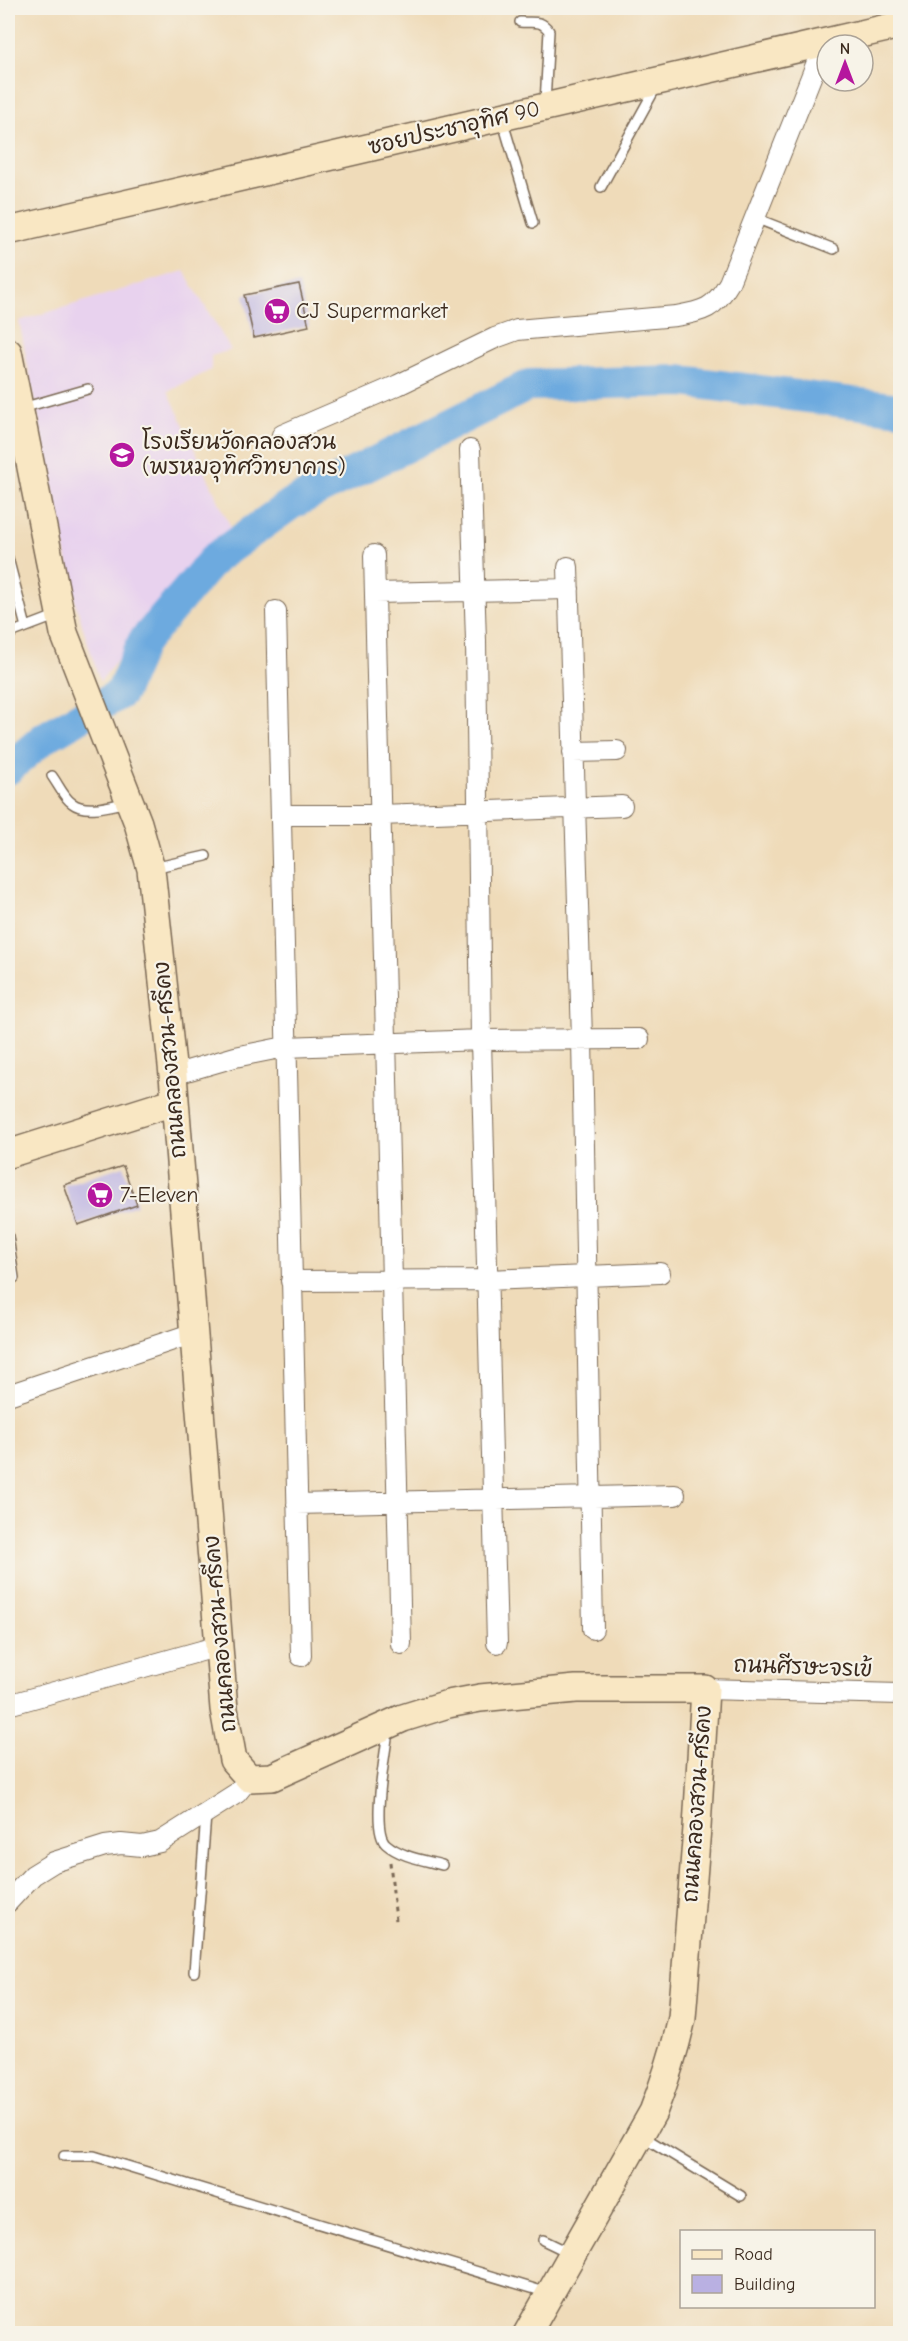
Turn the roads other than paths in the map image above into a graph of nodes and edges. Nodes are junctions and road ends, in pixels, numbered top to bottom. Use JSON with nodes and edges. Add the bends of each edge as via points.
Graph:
{"nodes":[{"id":1,"x":520,"y":22,"type":"dead end"},
{"id":2,"x":900,"y":25,"type":"edge"},
{"id":3,"x":865,"y":33,"type":"edge"},
{"id":4,"x":815,"y":44,"type":"edge"},
{"id":5,"x":815,"y":67,"type":"edge"},
{"id":6,"x":660,"y":80,"type":"junction"},
{"id":7,"x":545,"y":107,"type":"junction"},
{"id":8,"x":502,"y":117,"type":"junction"},
{"id":9,"x":601,"y":187,"type":"dead end"},
{"id":10,"x":755,"y":218,"type":"junction"},
{"id":11,"x":533,"y":223,"type":"dead end"},
{"id":12,"x":8,"y":231,"type":"edge"},
{"id":13,"x":834,"y":249,"type":"dead end"},
{"id":14,"x":8,"y":352,"type":"edge"},
{"id":15,"x":88,"y":389,"type":"dead end"},
{"id":16,"x":19,"y":409,"type":"junction"},
{"id":17,"x":282,"y":435,"type":"dead end"},
{"id":18,"x":470,"y":450,"type":"dead end"},
{"id":19,"x":374,"y":555,"type":"dead end"},
{"id":20,"x":8,"y":558,"type":"edge"},
{"id":21,"x":568,"y":567,"type":"dead end"},
{"id":22,"x":569,"y":589,"type":"junction"},
{"id":23,"x":475,"y":591,"type":"junction"},
{"id":24,"x":375,"y":593,"type":"junction"},
{"id":25,"x":276,"y":611,"type":"dead end"},
{"id":26,"x":60,"y":614,"type":"junction"},
{"id":27,"x":26,"y":627,"type":"junction"},
{"id":28,"x":8,"y":634,"type":"edge"},
{"id":29,"x":617,"y":751,"type":"dead end"},
{"id":30,"x":573,"y":752,"type":"junction"},
{"id":31,"x":52,"y":776,"type":"dead end"},
{"id":32,"x":130,"y":802,"type":"junction"},
{"id":33,"x":622,"y":806,"type":"dead end"},
{"id":34,"x":575,"y":809,"type":"junction"},
{"id":35,"x":478,"y":812,"type":"junction"},
{"id":36,"x":281,"y":815,"type":"junction"},
{"id":37,"x":380,"y":815,"type":"junction"},
{"id":38,"x":206,"y":856,"type":"dead end"},
{"id":39,"x":151,"y":869,"type":"junction"},
{"id":40,"x":582,"y":1039,"type":"junction"},
{"id":41,"x":639,"y":1039,"type":"dead end"},
{"id":42,"x":481,"y":1040,"type":"junction"},
{"id":43,"x":386,"y":1043,"type":"junction"},
{"id":44,"x":285,"y":1047,"type":"junction"},
{"id":45,"x":172,"y":1075,"type":"junction"},
{"id":46,"x":173,"y":1102,"type":"junction"},
{"id":47,"x":8,"y":1154,"type":"edge"},
{"id":48,"x":8,"y":1236,"type":"edge"},
{"id":49,"x":660,"y":1273,"type":"dead end"},
{"id":50,"x":586,"y":1275,"type":"junction"},
{"id":51,"x":14,"y":1278,"type":"dead end"},
{"id":52,"x":487,"y":1280,"type":"junction"},
{"id":53,"x":291,"y":1281,"type":"junction"},
{"id":54,"x":392,"y":1282,"type":"junction"},
{"id":55,"x":194,"y":1333,"type":"junction"},
{"id":56,"x":8,"y":1395,"type":"edge"},
{"id":57,"x":675,"y":1495,"type":"dead end"},
{"id":58,"x":590,"y":1496,"type":"junction"},
{"id":59,"x":493,"y":1498,"type":"junction"},
{"id":60,"x":397,"y":1502,"type":"junction"},
{"id":61,"x":297,"y":1504,"type":"junction"},
{"id":62,"x":593,"y":1629,"type":"dead end"},
{"id":63,"x":497,"y":1642,"type":"dead end"},
{"id":64,"x":400,"y":1644,"type":"dead end"},
{"id":65,"x":219,"y":1646,"type":"junction"},
{"id":66,"x":301,"y":1656,"type":"dead end"},
{"id":67,"x":705,"y":1689,"type":"junction"},
{"id":68,"x":900,"y":1694,"type":"edge"},
{"id":69,"x":8,"y":1705,"type":"edge"},
{"id":70,"x":389,"y":1725,"type":"junction"},
{"id":71,"x":249,"y":1778,"type":"junction"},
{"id":72,"x":206,"y":1813,"type":"junction"},
{"id":73,"x":442,"y":1865,"type":"dead end"},
{"id":74,"x":8,"y":1902,"type":"edge"},
{"id":75,"x":194,"y":1972,"type":"dead end"},
{"id":76,"x":640,"y":2134,"type":"junction"},
{"id":77,"x":63,"y":2157,"type":"dead end"},
{"id":78,"x":741,"y":2196,"type":"dead end"},
{"id":79,"x":543,"y":2240,"type":"dead end"},
{"id":80,"x":573,"y":2254,"type":"junction"},
{"id":81,"x":551,"y":2294,"type":"junction"},
{"id":82,"x":527,"y":2334,"type":"edge"}],
"edges":[{"from":1,"to":7,"type":"lane","via":[[538,21],[549,31]]},
{"from":2,"to":3,"type":"street","name":"ซอยประชาอุทิศ 90"},
{"from":4,"to":6,"type":"street","name":"ซอยประชาอุทิศ 90"},
{"from":5,"to":10,"type":"street"},
{"from":6,"to":7,"type":"street","name":"ซอยประชาอุทิศ 90"},
{"from":6,"to":9,"type":"lane"},
{"from":7,"to":8,"type":"street","name":"ซอยประชาอุทิศ 90"},
{"from":8,"to":11,"type":"lane"},
{"from":8,"to":12,"type":"street","name":"ซอยประชาอุทิศ 90"},
{"from":10,"to":13,"type":"lane"},
{"from":10,"to":17,"type":"street","via":[[729,283],[707,309],[676,316],[517,330]]},
{"from":14,"to":16,"type":"street","name":"ถนนคลองสวน-ศรีคง"},
{"from":15,"to":16,"type":"lane"},
{"from":16,"to":26,"type":"street","name":"ถนนคลองสวน-ศรีคง"},
{"from":18,"to":23,"type":"street"},
{"from":19,"to":24,"type":"street"},
{"from":20,"to":27,"type":"lane"},
{"from":21,"to":22,"type":"street"},
{"from":22,"to":23,"type":"street"},
{"from":22,"to":30,"type":"street"},
{"from":23,"to":24,"type":"street"},
{"from":23,"to":35,"type":"street"},
{"from":24,"to":37,"type":"street"},
{"from":25,"to":36,"type":"street"},
{"from":26,"to":27,"type":"lane"},
{"from":26,"to":32,"type":"street","name":"ถนนคลองสวน-ศรีคง"},
{"from":27,"to":28,"type":"lane"},
{"from":29,"to":30,"type":"street"},
{"from":30,"to":34,"type":"street"},
{"from":31,"to":32,"type":"lane","via":[[70,803],[77,806],[93,808]]},
{"from":32,"to":39,"type":"street","name":"ถนนคลองสวน-ศรีคง"},
{"from":33,"to":34,"type":"street"},
{"from":34,"to":35,"type":"street"},
{"from":34,"to":40,"type":"street"},
{"from":35,"to":37,"type":"street"},
{"from":35,"to":42,"type":"street"},
{"from":36,"to":37,"type":"street"},
{"from":36,"to":44,"type":"street"},
{"from":37,"to":43,"type":"street"},
{"from":38,"to":39,"type":"lane"},
{"from":39,"to":45,"type":"street","name":"ถนนคลองสวน-ศรีคง"},
{"from":40,"to":41,"type":"street"},
{"from":40,"to":42,"type":"street"},
{"from":40,"to":50,"type":"street"},
{"from":42,"to":43,"type":"street"},
{"from":42,"to":52,"type":"street"},
{"from":43,"to":44,"type":"street"},
{"from":43,"to":54,"type":"street"},
{"from":44,"to":45,"type":"street"},
{"from":44,"to":53,"type":"street"},
{"from":45,"to":46,"type":"street","name":"ถนนคลองสวน-ศรีคง"},
{"from":46,"to":47,"type":"street"},
{"from":46,"to":55,"type":"street","name":"ถนนคลองสวน-ศรีคง"},
{"from":48,"to":51,"type":"lane"},
{"from":49,"to":50,"type":"street"},
{"from":50,"to":52,"type":"street"},
{"from":50,"to":58,"type":"street"},
{"from":52,"to":54,"type":"street"},
{"from":52,"to":59,"type":"street"},
{"from":53,"to":54,"type":"street"},
{"from":53,"to":61,"type":"street"},
{"from":54,"to":60,"type":"street"},
{"from":55,"to":56,"type":"street"},
{"from":55,"to":65,"type":"street","name":"ถนนคลองสวน-ศรีคง"},
{"from":57,"to":58,"type":"street"},
{"from":58,"to":59,"type":"street"},
{"from":58,"to":62,"type":"street"},
{"from":59,"to":60,"type":"street"},
{"from":59,"to":63,"type":"street"},
{"from":60,"to":61,"type":"street"},
{"from":60,"to":64,"type":"street"},
{"from":61,"to":66,"type":"street"},
{"from":65,"to":69,"type":"street"},
{"from":65,"to":71,"type":"street","name":"ถนนคลองสวน-ศรีคง","via":[[233,1760]]},
{"from":67,"to":68,"type":"street","name":"ถนนศีรษะจรเข้"},
{"from":67,"to":70,"type":"street","name":"ถนนคลองสวน-ศรีคง","via":[[576,1689],[480,1698],[448,1704]]},
{"from":67,"to":76,"type":"street","name":"ถนนคลองสวน-ศรีคง","via":[[682,2018],[666,2079]]},
{"from":70,"to":71,"type":"street","name":"ถนนคลองสวน-ศรีคง","via":[[288,1771],[272,1777]]},
{"from":70,"to":73,"type":"lane","via":[[378,1831],[384,1843],[400,1853]]},
{"from":71,"to":72,"type":"street","via":[[237,1793]]},
{"from":72,"to":74,"type":"street","via":[[149,1846],[105,1846],[54,1862],[33,1875]]},
{"from":72,"to":75,"type":"lane"},
{"from":76,"to":78,"type":"lane"},
{"from":76,"to":80,"type":"street","name":"ถนนคลองสวน-ศรีคง"},
{"from":77,"to":81,"type":"lane","via":[[94,2156]]},
{"from":79,"to":80,"type":"lane"},
{"from":80,"to":81,"type":"street","name":"ถนนคลองสวน-ศรีคง"},
{"from":81,"to":82,"type":"street","name":"ถนนคลองสวน-ศรีคง"}]}
